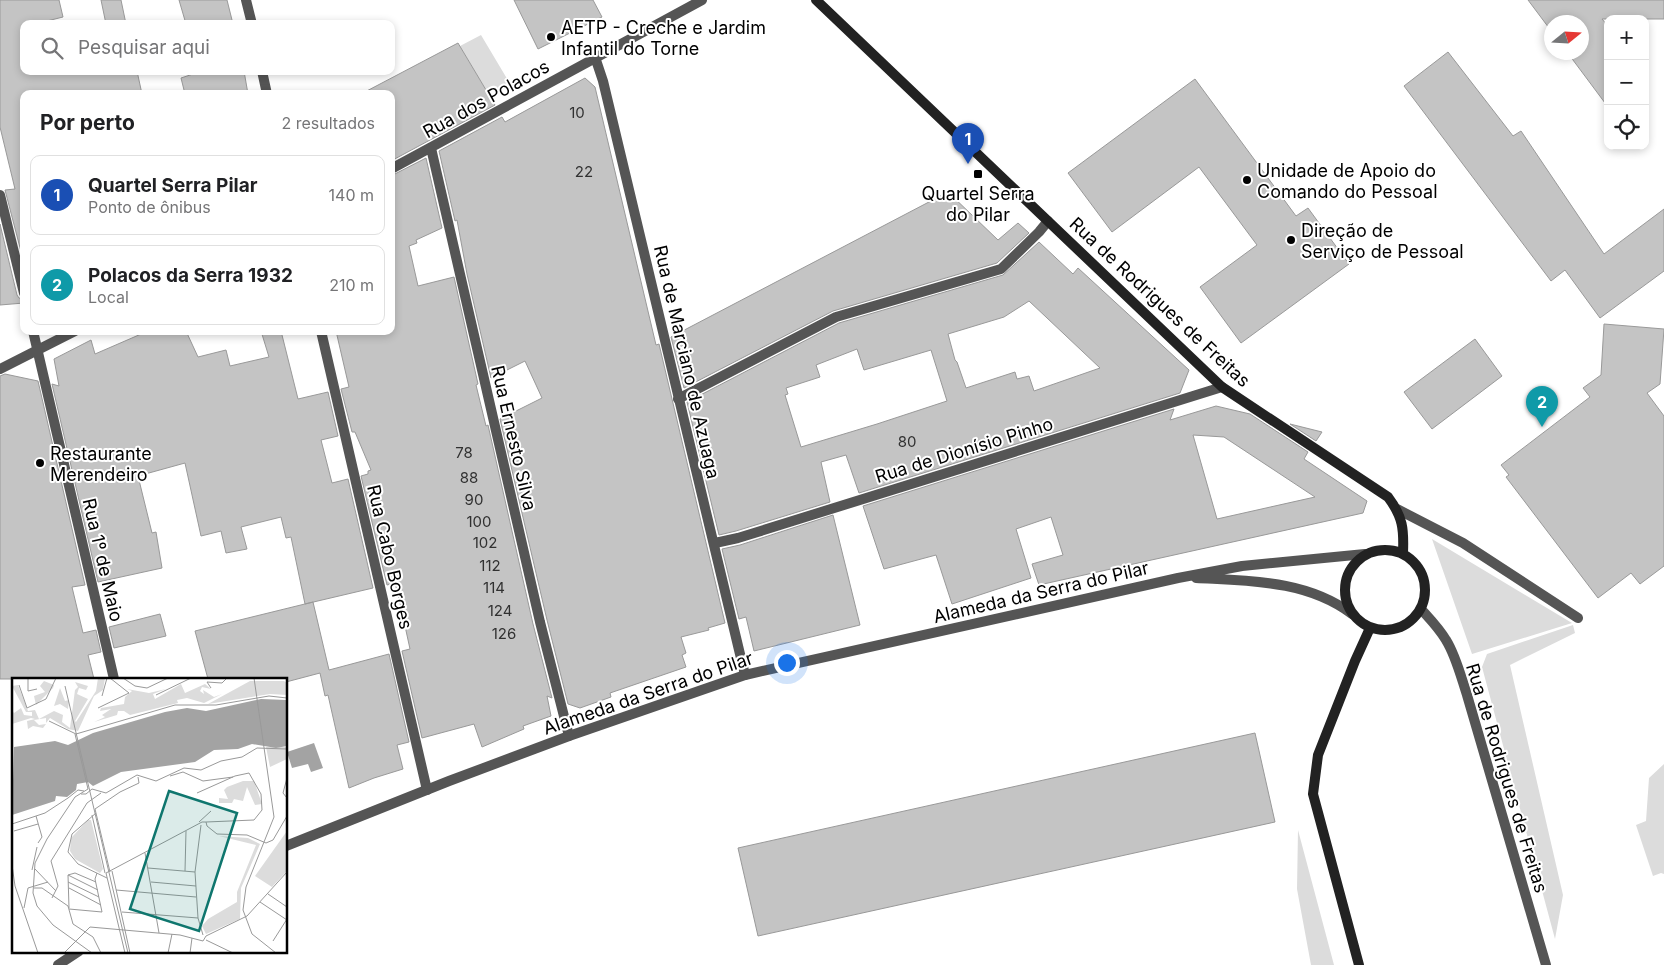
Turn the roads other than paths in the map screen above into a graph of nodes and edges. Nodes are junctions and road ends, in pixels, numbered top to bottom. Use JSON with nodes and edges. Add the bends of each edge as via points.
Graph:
{"nodes":[{"id":1,"x":246,"y":0,"type":"edge"},
{"id":2,"x":702,"y":0,"type":"edge"},
{"id":3,"x":816,"y":0,"type":"edge"},
{"id":4,"x":251,"y":20,"type":"edge"},
{"id":5,"x":595,"y":57,"type":"junction"},
{"id":6,"x":263,"y":75,"type":"edge"},
{"id":7,"x":266,"y":90,"type":"edge"},
{"id":8,"x":431,"y":148,"type":"junction"},
{"id":9,"x":395,"y":167,"type":"edge"},
{"id":10,"x":0,"y":195,"type":"edge"},
{"id":11,"x":1048,"y":221,"type":"junction"},
{"id":12,"x":20,"y":277,"type":"edge"},
{"id":13,"x":34,"y":335,"type":"edge"},
{"id":14,"x":68,"y":335,"type":"edge"},
{"id":15,"x":322,"y":335,"type":"edge"},
{"id":16,"x":38,"y":350,"type":"junction"},
{"id":17,"x":0,"y":369,"type":"edge"},
{"id":18,"x":1222,"y":386,"type":"junction"},
{"id":19,"x":678,"y":399,"type":"junction"},
{"id":20,"x":1398,"y":510,"type":"junction"},
{"id":21,"x":715,"y":543,"type":"junction"},
{"id":22,"x":1403,"y":553,"type":"junction"},
{"id":23,"x":1365,"y":554,"type":"junction"},
{"id":24,"x":1178,"y":578,"type":"junction"},
{"id":25,"x":1421,"y":609,"type":"junction"},
{"id":26,"x":1352,"y":614,"type":"junction"},
{"id":27,"x":1578,"y":618,"type":"dead end"},
{"id":28,"x":1370,"y":628,"type":"junction"},
{"id":29,"x":745,"y":675,"type":"junction"},
{"id":30,"x":114,"y":678,"type":"edge"},
{"id":31,"x":569,"y":736,"type":"junction"},
{"id":32,"x":427,"y":790,"type":"junction"},
{"id":33,"x":288,"y":845,"type":"edge"},
{"id":34,"x":77,"y":952,"type":"edge"},
{"id":35,"x":58,"y":965,"type":"edge"},
{"id":36,"x":1359,"y":965,"type":"edge"},
{"id":37,"x":1546,"y":965,"type":"edge"}],
"edges":[{"from":1,"to":4,"type":"street"},
{"from":2,"to":5,"type":"street","name":"Rua dos Polacos"},
{"from":3,"to":11,"type":"main road","name":"Rua de Rodrigues de Freitas"},
{"from":5,"to":8,"type":"street","name":"Rua dos Polacos"},
{"from":5,"to":19,"type":"street","name":"Rua de Marciano de Azuaga"},
{"from":6,"to":7,"type":"street"},
{"from":8,"to":9,"type":"street","name":"Rua dos Polacos"},
{"from":8,"to":31,"type":"street","name":"Rua Ernesto Silva"},
{"from":10,"to":12,"type":"street"},
{"from":11,"to":18,"type":"main road","name":"Rua de Rodrigues de Freitas"},
{"from":11,"to":19,"type":"street","name":"Rua de Rodrigues de Freitas","via":[[1001,269],[836,317]]},
{"from":13,"to":16,"type":"street","name":"Rua 1º de Maio"},
{"from":14,"to":16,"type":"street"},
{"from":15,"to":32,"type":"street","name":"Rua Cabo Borges"},
{"from":16,"to":17,"type":"street"},
{"from":16,"to":30,"type":"street","name":"Rua 1º de Maio"},
{"from":18,"to":20,"type":"main road","name":"Rua de Rodrigues de Freitas","via":[[1388,497]]},
{"from":18,"to":21,"type":"street","name":"Rua de Dionísio Pinho"},
{"from":19,"to":21,"type":"street","name":"Rua de Marciano de Azuaga"},
{"from":20,"to":22,"type":"main road","via":[[1404,532]]},
{"from":20,"to":27,"type":"street","name":"Rua de Rodrigues de Freitas","via":[[1463,543]]},
{"from":21,"to":29,"type":"street","name":"Rua de Marciano de Azuaga"},
{"from":22,"to":23,"type":"main road","via":[[1378,550]]},
{"from":22,"to":25,"type":"main road","via":[[1421,571],[1425,597]]},
{"from":23,"to":24,"type":"street","name":"Alameda da Serra do Pilar","via":[[1242,566]]},
{"from":23,"to":26,"type":"main road","via":[[1347,575],[1344,588]]},
{"from":24,"to":26,"type":"street","name":"Alameda da Serra do Pilar","via":[[1259,582],[1302,589],[1332,601]]},
{"from":24,"to":29,"type":"street","name":"Alameda da Serra do Pilar"},
{"from":25,"to":28,"type":"main road","via":[[1405,626],[1382,631]]},
{"from":25,"to":37,"type":"street","name":"Rua de Rodrigues de Freitas","via":[[1437,626],[1454,656]]},
{"from":26,"to":28,"type":"main road"},
{"from":28,"to":36,"type":"main road","via":[[1318,754],[1313,794]]},
{"from":29,"to":31,"type":"street","name":"Alameda da Serra do Pilar"},
{"from":31,"to":32,"type":"street","name":"Alameda da Serra do Pilar"},
{"from":32,"to":33,"type":"street","name":"Alameda da Serra do Pilar"},
{"from":34,"to":35,"type":"street"}]}
